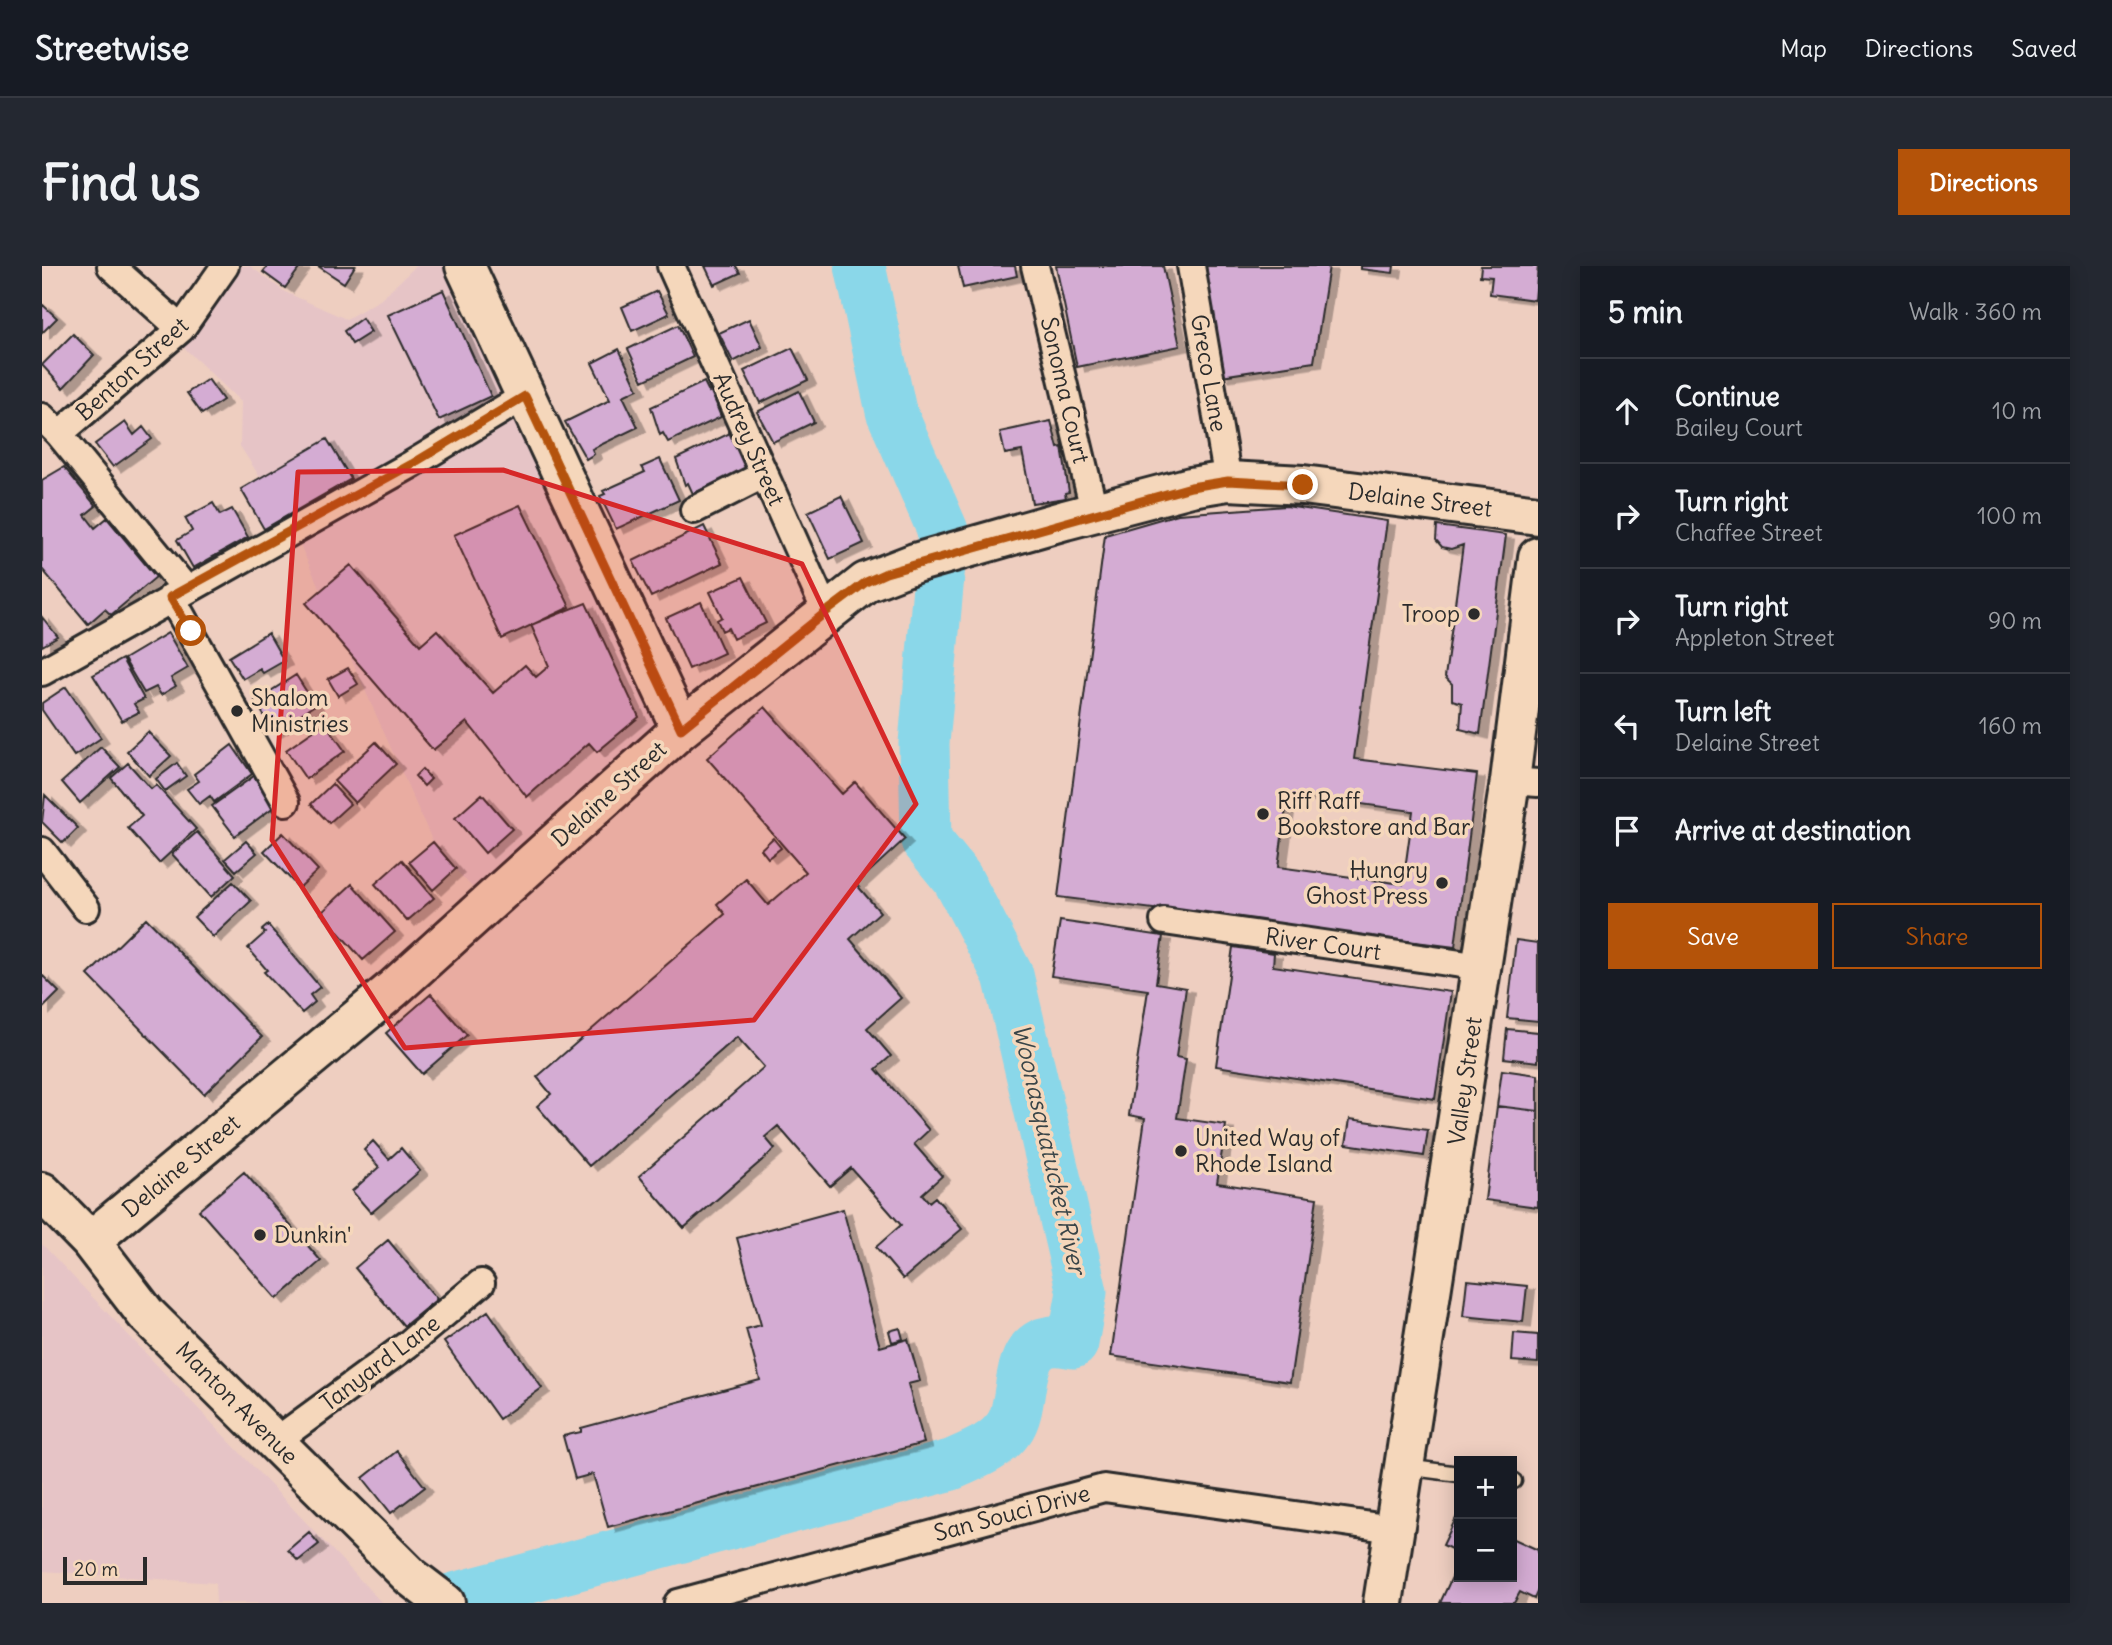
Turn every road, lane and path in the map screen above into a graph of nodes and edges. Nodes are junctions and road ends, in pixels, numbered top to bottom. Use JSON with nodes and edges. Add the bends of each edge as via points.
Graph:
{"nodes":[{"id":1,"x":111,"y":266,"type":"edge"},
{"id":2,"x":225,"y":266,"type":"edge"},
{"id":3,"x":465,"y":266,"type":"edge"},
{"id":4,"x":671,"y":266,"type":"edge"},
{"id":5,"x":1035,"y":266,"type":"edge"},
{"id":6,"x":1191,"y":266,"type":"edge"},
{"id":7,"x":181,"y":329,"type":"junction"},
{"id":8,"x":525,"y":396,"type":"junction"},
{"id":9,"x":50,"y":426,"type":"edge"},
{"id":10,"x":765,"y":474,"type":"junction"},
{"id":11,"x":1228,"y":481,"type":"junction"},
{"id":12,"x":694,"y":510,"type":"dead end"},
{"id":13,"x":1095,"y":513,"type":"junction"},
{"id":14,"x":1538,"y":515,"type":"edge"},
{"id":15,"x":1538,"y":557,"type":"edge"},
{"id":16,"x":178,"y":593,"type":"junction"},
{"id":17,"x":826,"y":612,"type":"junction"},
{"id":18,"x":42,"y":672,"type":"edge"},
{"id":19,"x":681,"y":729,"type":"junction"},
{"id":20,"x":1524,"y":782,"type":"edge"},
{"id":21,"x":286,"y":802,"type":"dead end"},
{"id":22,"x":42,"y":851,"type":"edge"},
{"id":23,"x":86,"y":908,"type":"dead end"},
{"id":24,"x":1164,"y":921,"type":"dead end"},
{"id":25,"x":1482,"y":967,"type":"junction"},
{"id":26,"x":42,"y":1192,"type":"edge"},
{"id":27,"x":90,"y":1241,"type":"junction"},
{"id":28,"x":481,"y":1283,"type":"dead end"},
{"id":29,"x":276,"y":1441,"type":"junction"},
{"id":30,"x":1403,"y":1467,"type":"junction"},
{"id":31,"x":1454,"y":1473,"type":"edge"},
{"id":32,"x":1393,"y":1529,"type":"junction"},
{"id":33,"x":445,"y":1603,"type":"edge"},
{"id":34,"x":678,"y":1603,"type":"edge"},
{"id":35,"x":1383,"y":1603,"type":"edge"}],
"edges":[{"from":1,"to":7,"type":"street"},
{"from":2,"to":7,"type":"street","name":"Benton Street"},
{"from":3,"to":8,"type":"street"},
{"from":4,"to":10,"type":"street","name":"Audrey Street"},
{"from":5,"to":13,"type":"street","name":"Sonoma Court"},
{"from":6,"to":11,"type":"street","name":"Greco Lane"},
{"from":7,"to":9,"type":"street","name":"Benton Street"},
{"from":8,"to":16,"type":"street"},
{"from":8,"to":19,"type":"street"},
{"from":9,"to":16,"type":"street"},
{"from":10,"to":12,"type":"street"},
{"from":10,"to":17,"type":"street","name":"Audrey Street"},
{"from":11,"to":13,"type":"street","name":"Delaine Street"},
{"from":11,"to":14,"type":"street","name":"Delaine Street","via":[[1303,485]]},
{"from":13,"to":17,"type":"street","name":"Delaine Street","via":[[886,573]]},
{"from":15,"to":20,"type":"street","name":"Valley Street"},
{"from":16,"to":18,"type":"street"},
{"from":16,"to":21,"type":"street"},
{"from":17,"to":19,"type":"street","name":"Delaine Street"},
{"from":19,"to":27,"type":"street","name":"Delaine Street","via":[[393,989]]},
{"from":20,"to":25,"type":"street","name":"Valley Street"},
{"from":22,"to":23,"type":"street"},
{"from":24,"to":25,"type":"street","name":"River Court"},
{"from":25,"to":30,"type":"street","name":"Valley Street"},
{"from":26,"to":27,"type":"street","name":"Manton Avenue"},
{"from":27,"to":29,"type":"street","name":"Manton Avenue","via":[[146,1314]]},
{"from":28,"to":29,"type":"street","name":"Tanyard Lane","via":[[407,1345]]},
{"from":29,"to":33,"type":"street","name":"Manton Avenue","via":[[411,1577]]},
{"from":30,"to":31,"type":"lane"},
{"from":30,"to":32,"type":"street","name":"Valley Street"},
{"from":32,"to":34,"type":"street","name":"San Souci Drive","via":[[1124,1489],[1082,1492]]},
{"from":32,"to":35,"type":"street","name":"Valley Street"}]}
